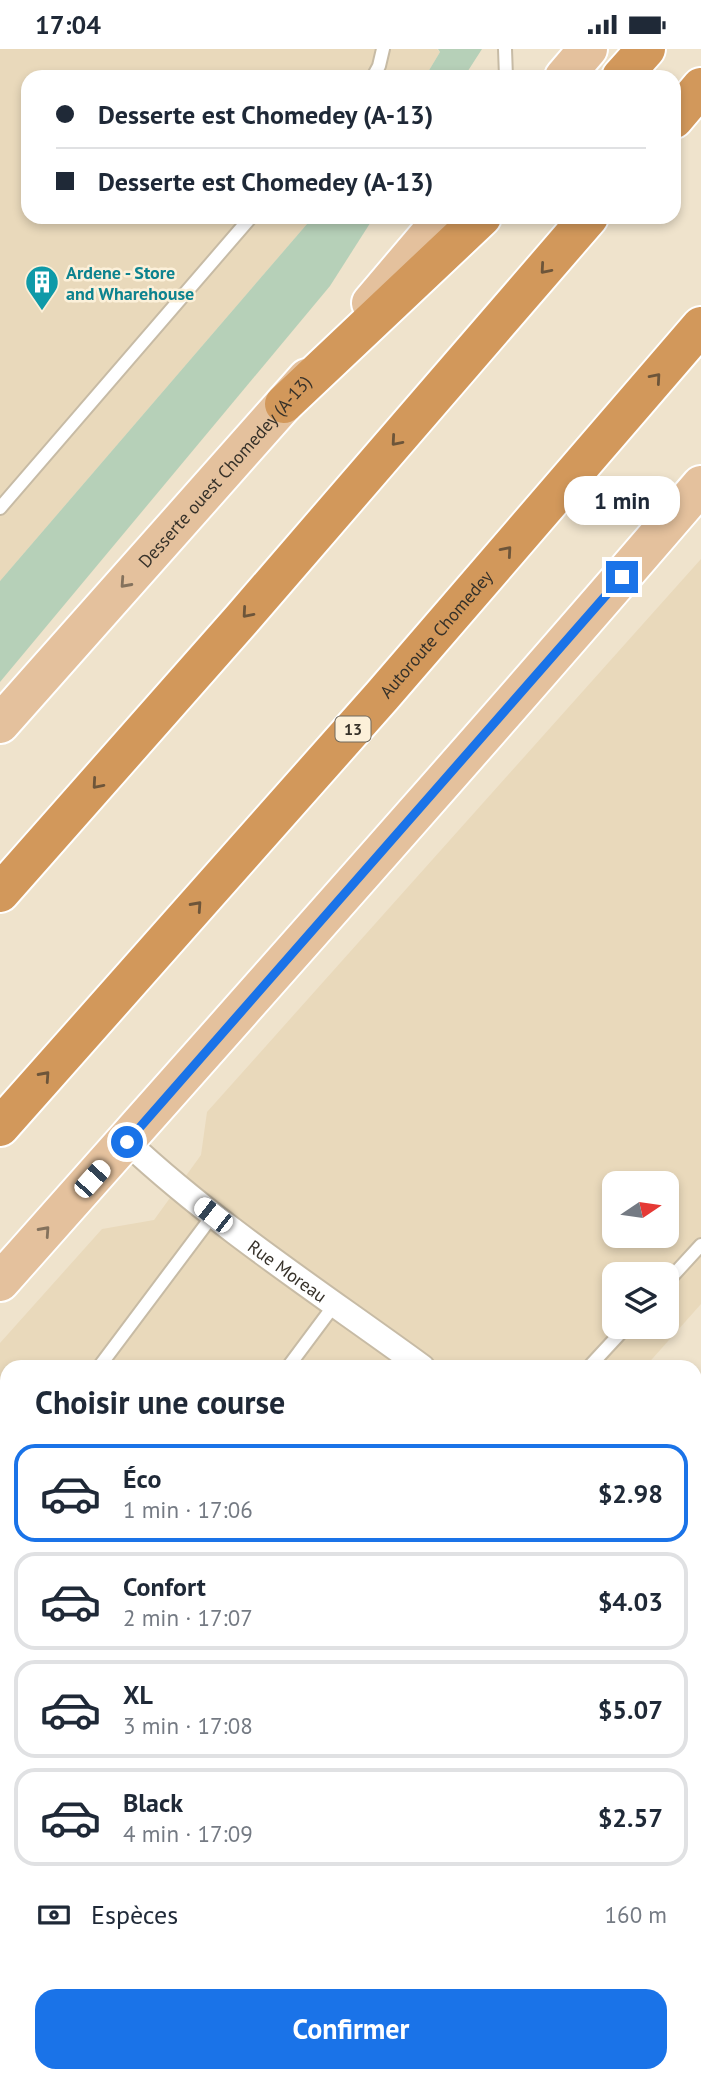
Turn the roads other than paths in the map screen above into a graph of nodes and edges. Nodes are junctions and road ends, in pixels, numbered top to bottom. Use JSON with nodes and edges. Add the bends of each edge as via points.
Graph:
{"nodes":[{"id":1,"x":383,"y":49,"type":"edge"},
{"id":2,"x":588,"y":49,"type":"edge"},
{"id":3,"x":646,"y":49,"type":"edge"},
{"id":4,"x":377,"y":70,"type":"edge"},
{"id":5,"x":570,"y":70,"type":"edge"},
{"id":6,"x":627,"y":70,"type":"edge"},
{"id":7,"x":701,"y":87,"type":"edge"},
{"id":8,"x":681,"y":111,"type":"edge"},
{"id":9,"x":245,"y":224,"type":"edge"},
{"id":10,"x":438,"y":224,"type":"edge"},
{"id":11,"x":475,"y":224,"type":"edge"},
{"id":12,"x":583,"y":224,"type":"edge"},
{"id":13,"x":701,"y":326,"type":"edge"},
{"id":14,"x":284,"y":404,"type":"junction"},
{"id":15,"x":701,"y":485,"type":"edge"},
{"id":16,"x":0,"y":508,"type":"edge"},
{"id":17,"x":0,"y":724,"type":"edge"},
{"id":18,"x":0,"y":893,"type":"edge"},
{"id":19,"x":0,"y":1127,"type":"edge"},
{"id":20,"x":127,"y":1142,"type":"junction"},
{"id":21,"x":213,"y":1215,"type":"junction"},
{"id":22,"x":701,"y":1245,"type":"edge"},
{"id":23,"x":679,"y":1269,"type":"edge"},
{"id":24,"x":0,"y":1282,"type":"edge"},
{"id":25,"x":335,"y":1304,"type":"junction"},
{"id":26,"x":615,"y":1339,"type":"edge"},
{"id":27,"x":104,"y":1360,"type":"edge"},
{"id":28,"x":293,"y":1360,"type":"edge"},
{"id":29,"x":412,"y":1360,"type":"edge"},
{"id":30,"x":595,"y":1360,"type":"edge"}],
"edges":[{"from":1,"to":4,"type":"lane"},
{"from":2,"to":5,"type":"main road"},
{"from":3,"to":6,"type":"highway"},
{"from":7,"to":8,"type":"highway"},
{"from":9,"to":16,"type":"lane"},
{"from":10,"to":14,"type":"main road","name":"Desserte ouest Chomedey (A-13)"},
{"from":11,"to":14,"type":"highway"},
{"from":12,"to":18,"type":"highway","one_way":true},
{"from":19,"to":13,"type":"highway","name":"Autoroute Chomedey","number":"13","one_way":true,"via":[[382,696]]},
{"from":14,"to":17,"type":"main road","name":"Desserte ouest Chomedey (A-13)","one_way":true},
{"from":15,"to":20,"type":"main road"},
{"from":20,"to":21,"type":"street","name":"Rue Moreau"},
{"from":24,"to":20,"type":"main road","one_way":true},
{"from":21,"to":25,"type":"street","name":"Rue Moreau"},
{"from":21,"to":27,"type":"lane"},
{"from":22,"to":23,"type":"lane"},
{"from":25,"to":28,"type":"lane"},
{"from":25,"to":29,"type":"street","name":"Rue Moreau"},
{"from":26,"to":30,"type":"lane"}]}
